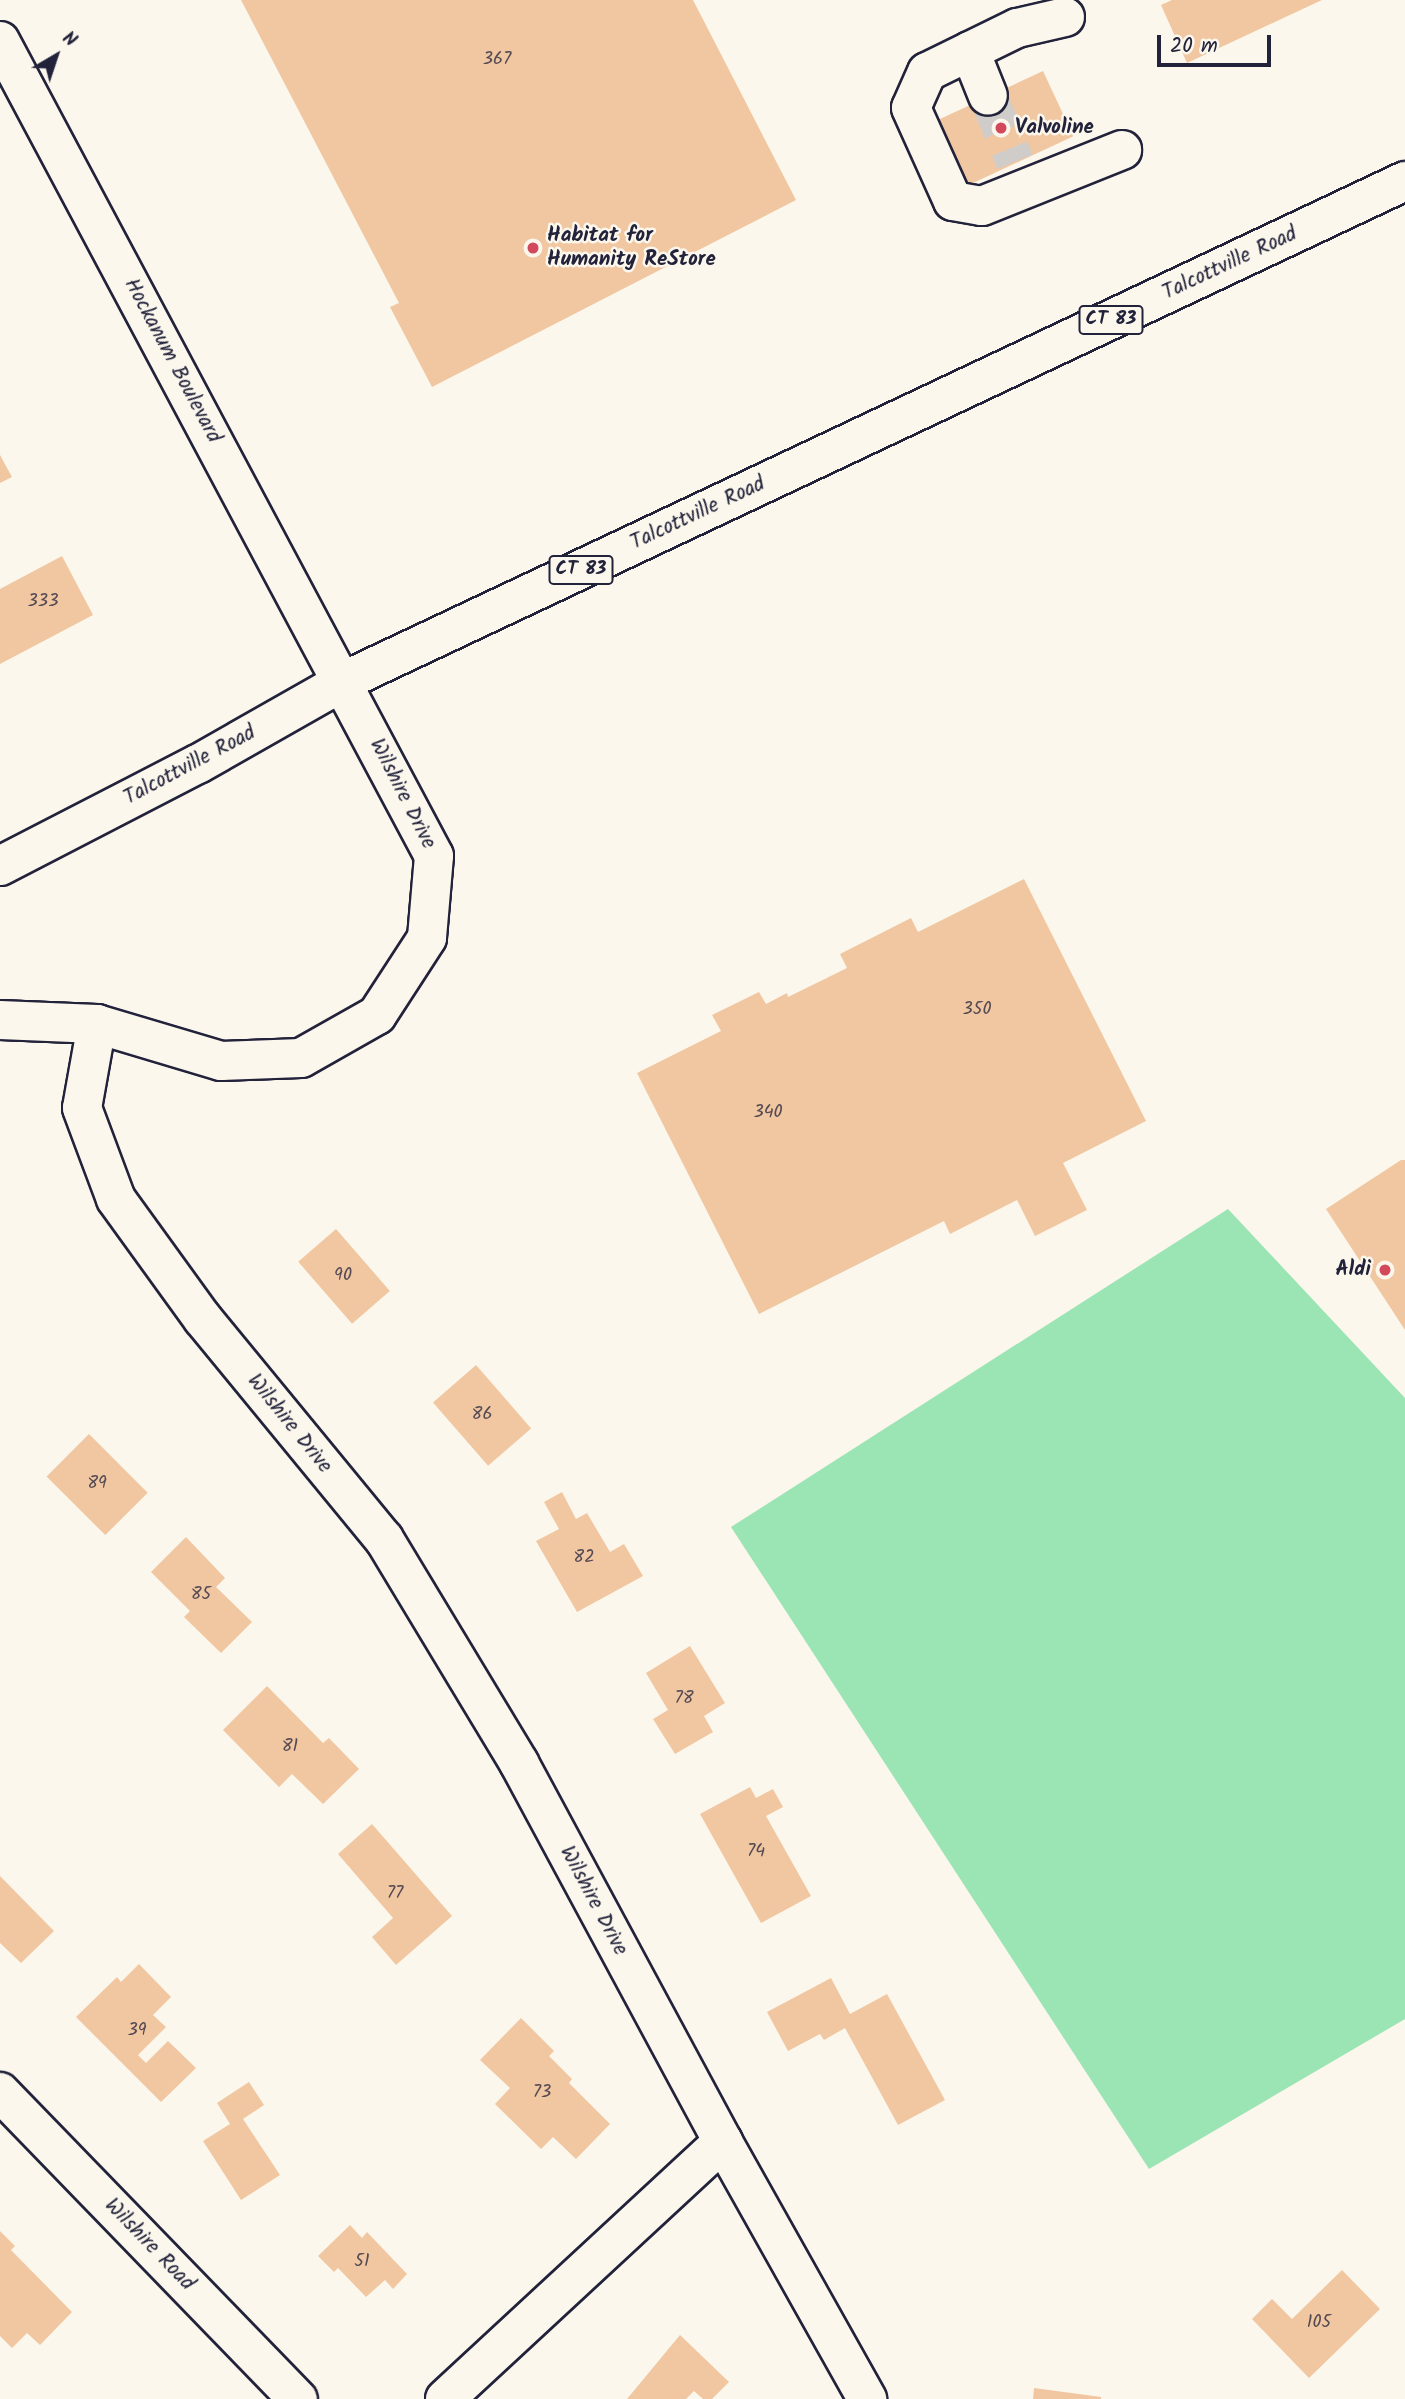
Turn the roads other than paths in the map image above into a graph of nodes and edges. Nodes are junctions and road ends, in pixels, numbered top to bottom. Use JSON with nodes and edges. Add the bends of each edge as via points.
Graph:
{"nodes":[{"id":1,"x":1065,"y":17,"type":"dead end"},
{"id":2,"x":0,"y":41,"type":"edge"},
{"id":3,"x":970,"y":51,"type":"junction"},
{"id":4,"x":988,"y":96,"type":"tunnel mouth"},
{"id":5,"x":1122,"y":150,"type":"dead end"},
{"id":6,"x":1405,"y":181,"type":"edge"},
{"id":7,"x":344,"y":681,"type":"junction"},
{"id":8,"x":0,"y":866,"type":"edge"},
{"id":9,"x":0,"y":1020,"type":"edge"},
{"id":10,"x":97,"y":1024,"type":"junction"},
{"id":11,"x":0,"y":2092,"type":"edge"},
{"id":12,"x":723,"y":2142,"type":"junction"},
{"id":13,"x":298,"y":2399,"type":"edge"},
{"id":14,"x":445,"y":2399,"type":"edge"},
{"id":15,"x":867,"y":2399,"type":"edge"}],
"edges":[{"from":1,"to":3,"type":"street","via":[[1017,27]]},
{"from":2,"to":7,"type":"street","name":"Hockanum Boulevard"},
{"from":3,"to":4,"type":"street"},
{"from":3,"to":5,"type":"street","via":[[927,72],[911,108],[953,201],[982,206],[1021,176]]},
{"from":6,"to":7,"type":"street","name":"Talcottville Road","number":"CT 83"},
{"from":7,"to":8,"type":"street","name":"Talcottville Road","number":"CT 83","via":[[198,764]]},
{"from":7,"to":10,"type":"street","name":"Wilshire Drive","via":[[434,856],[427,938],[377,1015],[301,1058],[221,1061]]},
{"from":9,"to":10,"type":"street"},
{"from":10,"to":12,"type":"street","name":"Wilshire Drive","via":[[82,1108],[116,1199],[203,1320],[384,1539],[519,1763]]},
{"from":11,"to":13,"type":"street","name":"Wilshire Road"},
{"from":12,"to":14,"type":"street"},
{"from":12,"to":15,"type":"street","name":"Wilshire Drive"}]}
